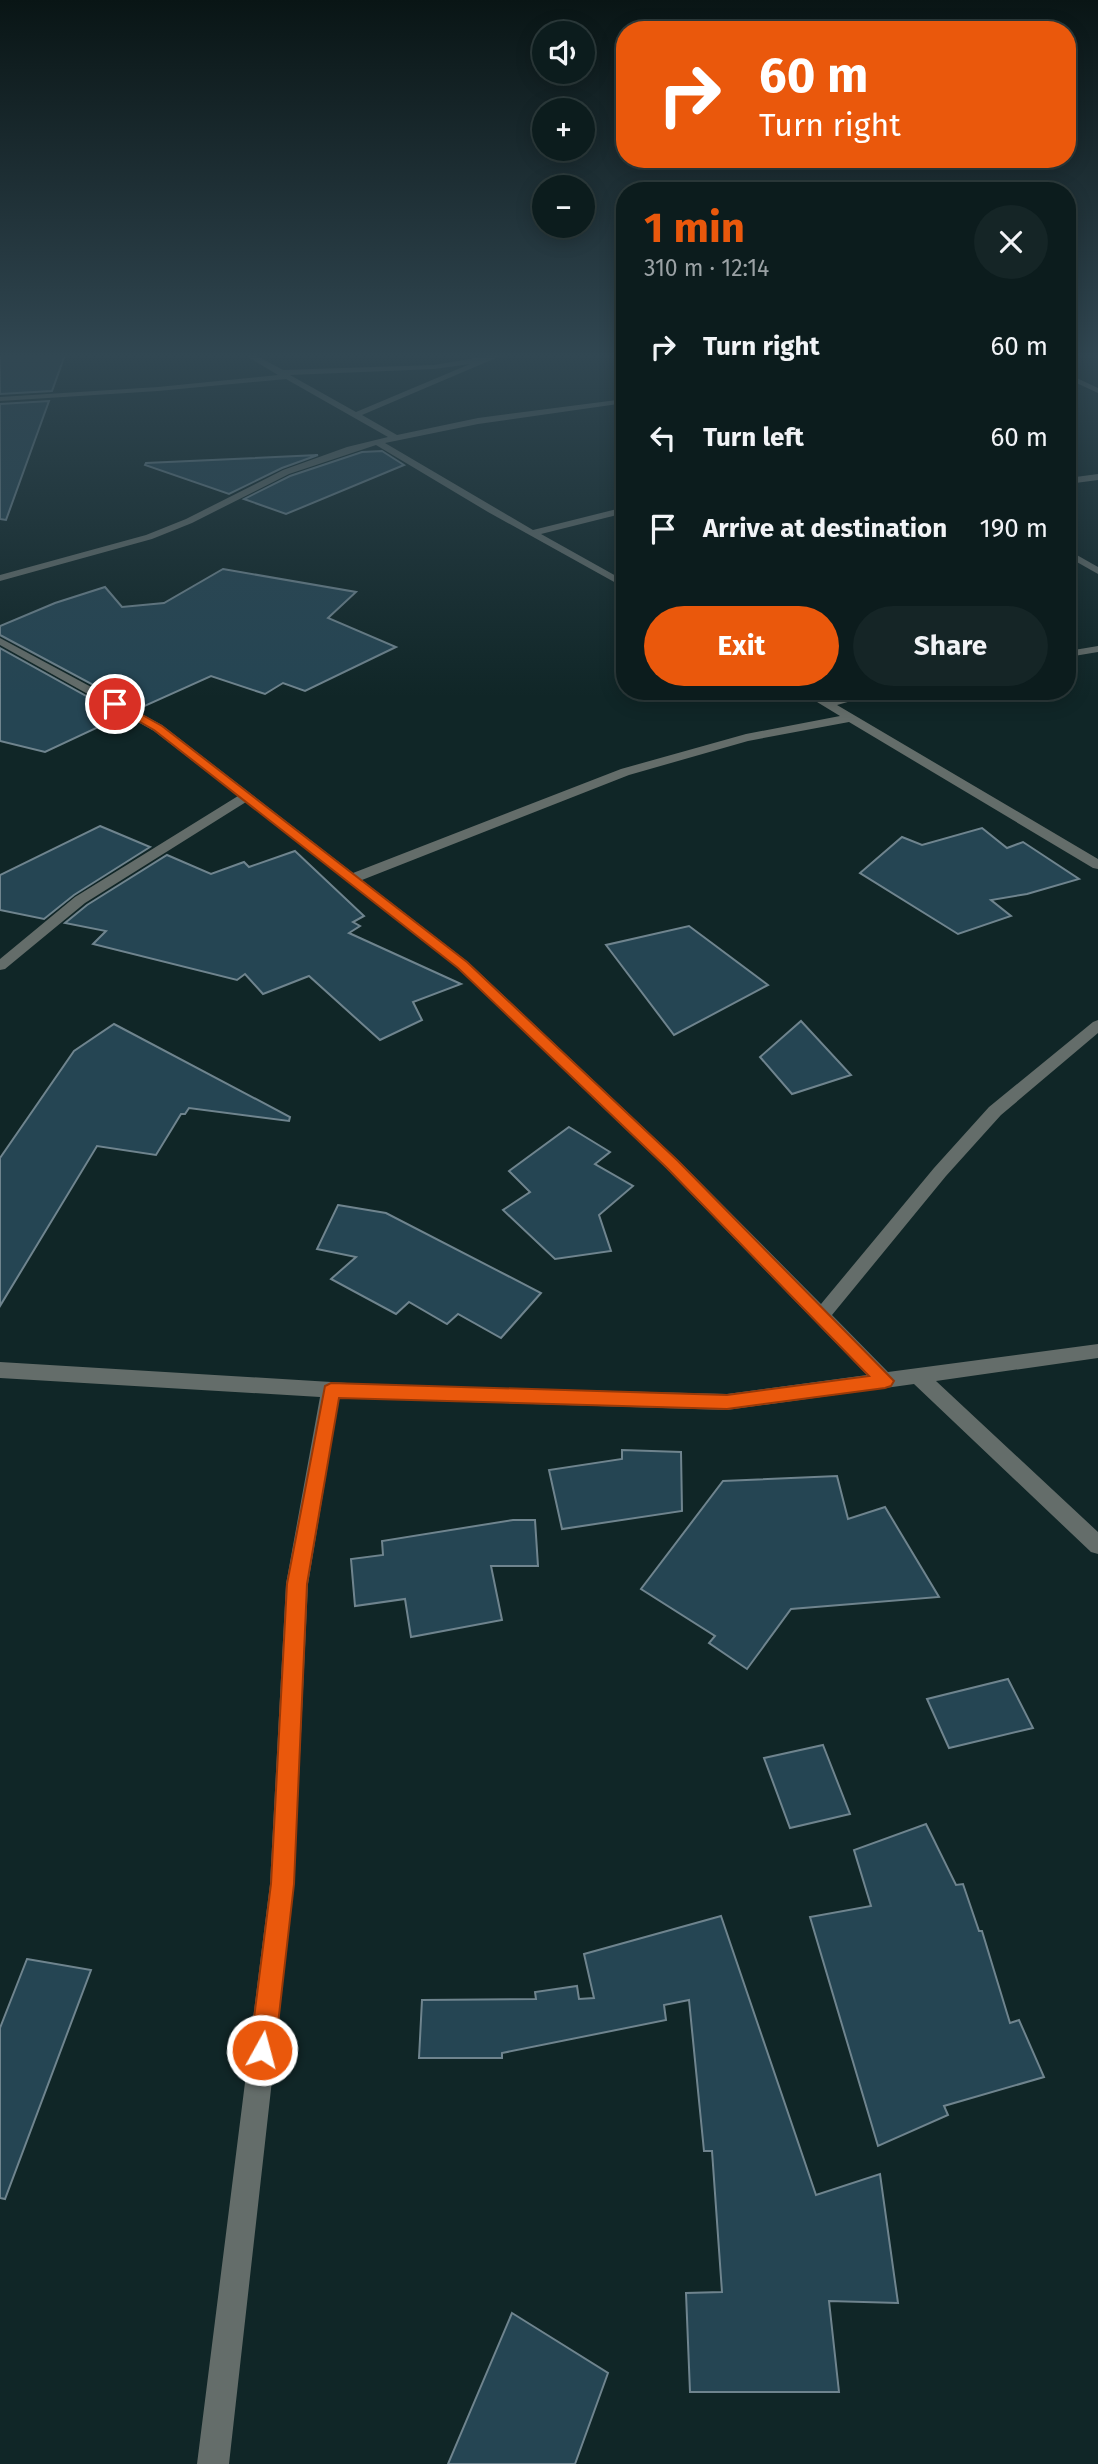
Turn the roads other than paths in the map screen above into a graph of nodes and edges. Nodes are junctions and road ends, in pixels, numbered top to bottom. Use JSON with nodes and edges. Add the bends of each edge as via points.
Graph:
{"nodes":[{"id":1,"x":301,"y":467,"type":"edge"},
{"id":2,"x":420,"y":467,"type":"edge"},
{"id":3,"x":1098,"y":477,"type":"edge"},
{"id":4,"x":1076,"y":480,"type":"edge"},
{"id":5,"x":616,"y":512,"type":"edge"},
{"id":6,"x":532,"y":533,"type":"junction"},
{"id":7,"x":1076,"y":558,"type":"edge"},
{"id":8,"x":1098,"y":571,"type":"edge"},
{"id":9,"x":0,"y":578,"type":"edge"},
{"id":10,"x":616,"y":580,"type":"edge"},
{"id":11,"x":0,"y":641,"type":"edge"},
{"id":12,"x":1098,"y":649,"type":"edge"},
{"id":13,"x":1076,"y":653,"type":"edge"},
{"id":14,"x":820,"y":700,"type":"edge"},
{"id":15,"x":844,"y":700,"type":"edge"},
{"id":16,"x":827,"y":704,"type":"junction"},
{"id":17,"x":850,"y":718,"type":"junction"},
{"id":18,"x":246,"y":797,"type":"junction"},
{"id":19,"x":1098,"y":865,"type":"edge"},
{"id":20,"x":351,"y":879,"type":"junction"},
{"id":21,"x":0,"y":966,"type":"edge"},
{"id":22,"x":1098,"y":1025,"type":"edge"},
{"id":23,"x":821,"y":1316,"type":"junction"},
{"id":24,"x":1098,"y":1351,"type":"edge"},
{"id":25,"x":0,"y":1370,"type":"edge"},
{"id":26,"x":918,"y":1376,"type":"junction"},
{"id":27,"x":885,"y":1381,"type":"junction"},
{"id":28,"x":331,"y":1391,"type":"junction"},
{"id":29,"x":1098,"y":1545,"type":"edge"},
{"id":30,"x":213,"y":2464,"type":"edge"}],
"edges":[{"from":1,"to":9,"type":"street","via":[[149,537]]},
{"from":2,"to":6,"type":"street"},
{"from":3,"to":4,"type":"street"},
{"from":5,"to":6,"type":"street"},
{"from":6,"to":10,"type":"street"},
{"from":7,"to":8,"type":"street"},
{"from":11,"to":18,"type":"street","via":[[158,728]]},
{"from":12,"to":13,"type":"street"},
{"from":14,"to":16,"type":"street"},
{"from":15,"to":16,"type":"street"},
{"from":16,"to":17,"type":"street"},
{"from":17,"to":19,"type":"street"},
{"from":17,"to":20,"type":"street","via":[[746,738],[625,772]]},
{"from":18,"to":20,"type":"street"},
{"from":18,"to":21,"type":"street","via":[[80,900]]},
{"from":20,"to":23,"type":"street","via":[[463,965],[672,1164]]},
{"from":22,"to":23,"type":"street","via":[[995,1111]]},
{"from":23,"to":27,"type":"street"},
{"from":24,"to":26,"type":"street"},
{"from":25,"to":28,"type":"street"},
{"from":26,"to":27,"type":"street"},
{"from":26,"to":29,"type":"street"},
{"from":27,"to":28,"type":"street","via":[[727,1402]]},
{"from":28,"to":30,"type":"street","via":[[297,1584],[282,1884]]}]}
